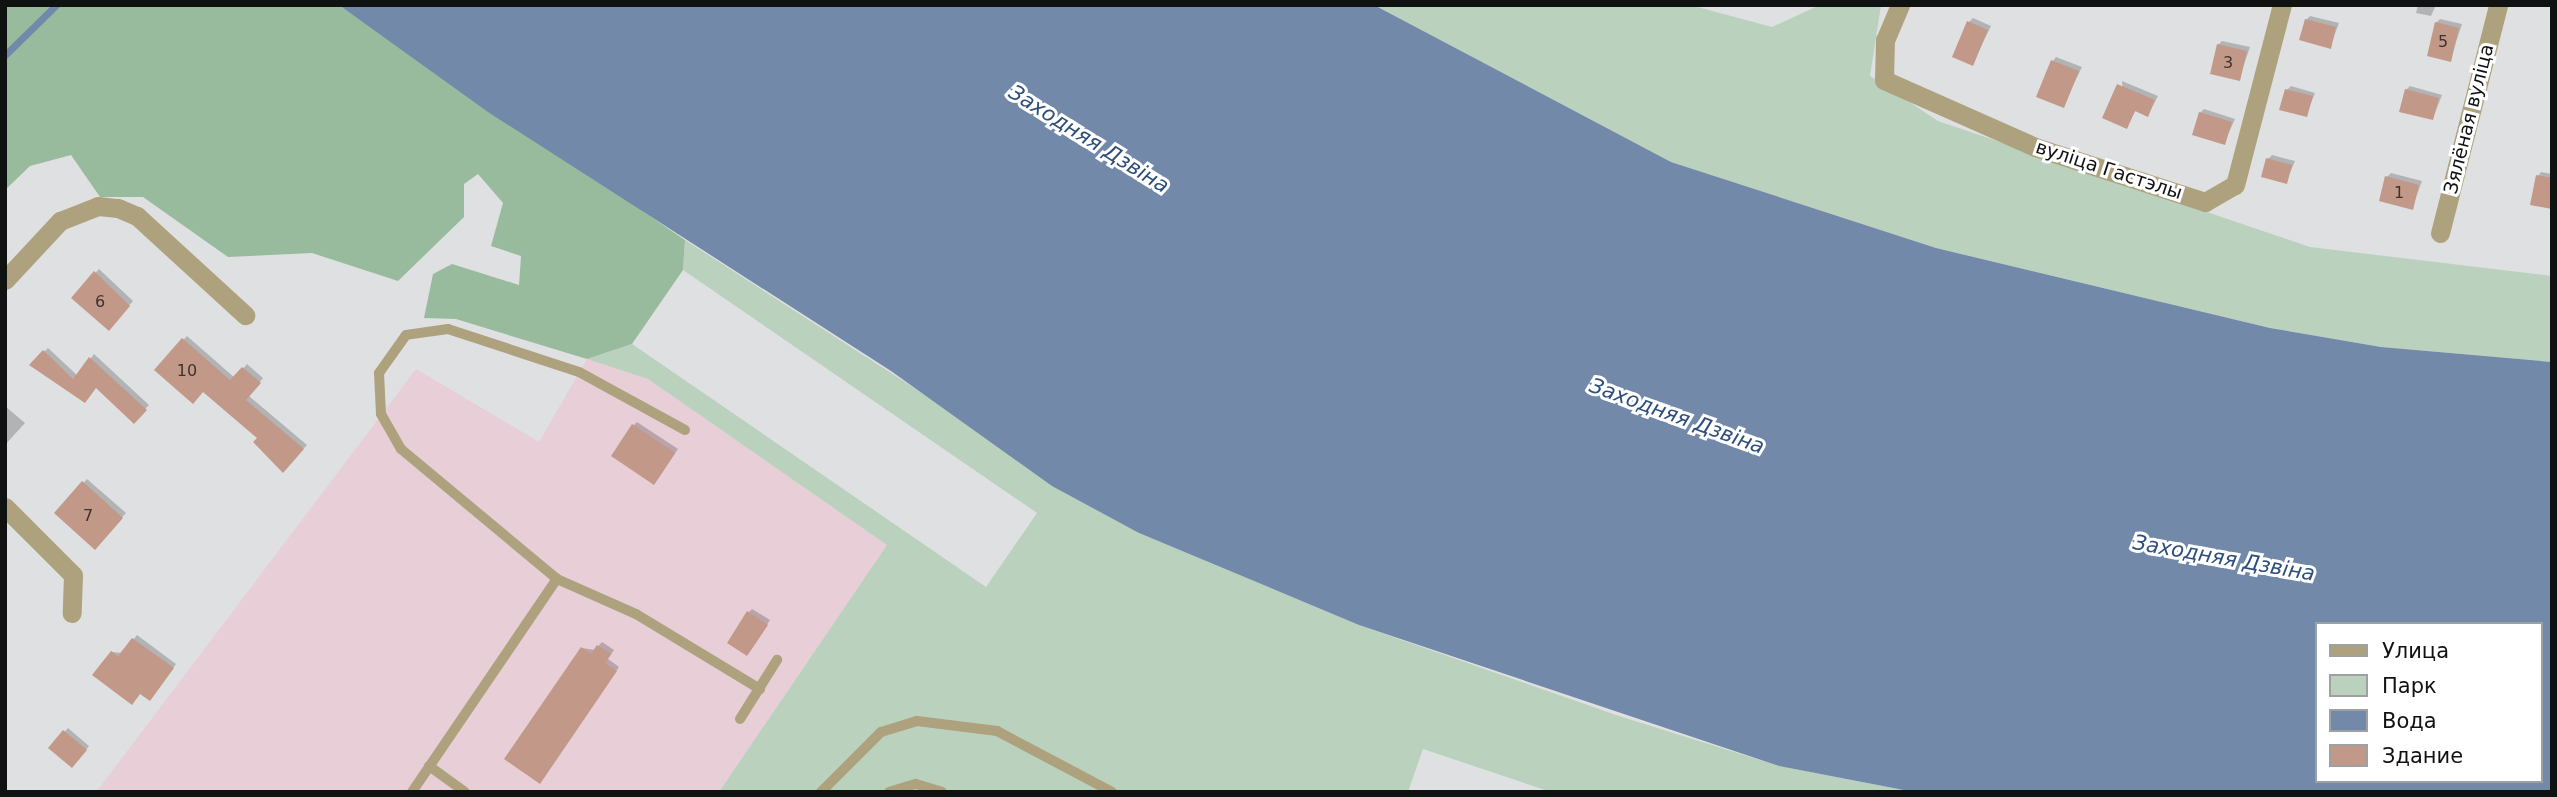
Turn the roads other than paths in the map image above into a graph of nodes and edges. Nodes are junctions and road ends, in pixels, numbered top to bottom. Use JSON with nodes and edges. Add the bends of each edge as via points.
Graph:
{"nodes":[{"id":1,"x":1900,"y":5,"type":"edge"},
{"id":2,"x":2282,"y":5,"type":"edge"},
{"id":3,"x":2498,"y":5,"type":"edge"},
{"id":4,"x":2440,"y":233,"type":"dead end"},
{"id":5,"x":5,"y":280,"type":"edge"},
{"id":6,"x":245,"y":315,"type":"dead end"},
{"id":7,"x":685,"y":430,"type":"dead end"},
{"id":8,"x":5,"y":507,"type":"edge"},
{"id":9,"x":557,"y":579,"type":"junction"},
{"id":10,"x":72,"y":613,"type":"dead end"},
{"id":11,"x":777,"y":660,"type":"dead end"},
{"id":12,"x":760,"y":689,"type":"junction"},
{"id":13,"x":740,"y":719,"type":"dead end"},
{"id":14,"x":429,"y":766,"type":"junction"},
{"id":15,"x":412,"y":792,"type":"edge"},
{"id":16,"x":465,"y":792,"type":"edge"},
{"id":17,"x":821,"y":792,"type":"edge"},
{"id":18,"x":889,"y":792,"type":"edge"},
{"id":19,"x":942,"y":792,"type":"edge"},
{"id":20,"x":1112,"y":792,"type":"edge"}],
"edges":[{"from":1,"to":2,"type":"street","name":"вуліца Гастэлы","via":[[1885,40],[1884,80],[2035,147],[2205,202],[2235,185]]},
{"from":3,"to":4,"type":"street","name":"Зялёная вуліца"},
{"from":5,"to":6,"type":"street","via":[[60,221],[98,206],[117,208],[136,216]]},
{"from":7,"to":9,"type":"lane","via":[[579,372],[448,329],[406,335],[391,350],[377,395],[388,432]]},
{"from":8,"to":10,"type":"street","via":[[74,575]]},
{"from":9,"to":12,"type":"lane","via":[[636,614]]},
{"from":9,"to":14,"type":"lane"},
{"from":11,"to":12,"type":"lane"},
{"from":12,"to":13,"type":"lane"},
{"from":14,"to":15,"type":"lane"},
{"from":14,"to":16,"type":"lane"},
{"from":17,"to":20,"type":"lane","via":[[881,732],[917,721],[997,731]]},
{"from":18,"to":19,"type":"lane","via":[[916,784]]}]}
